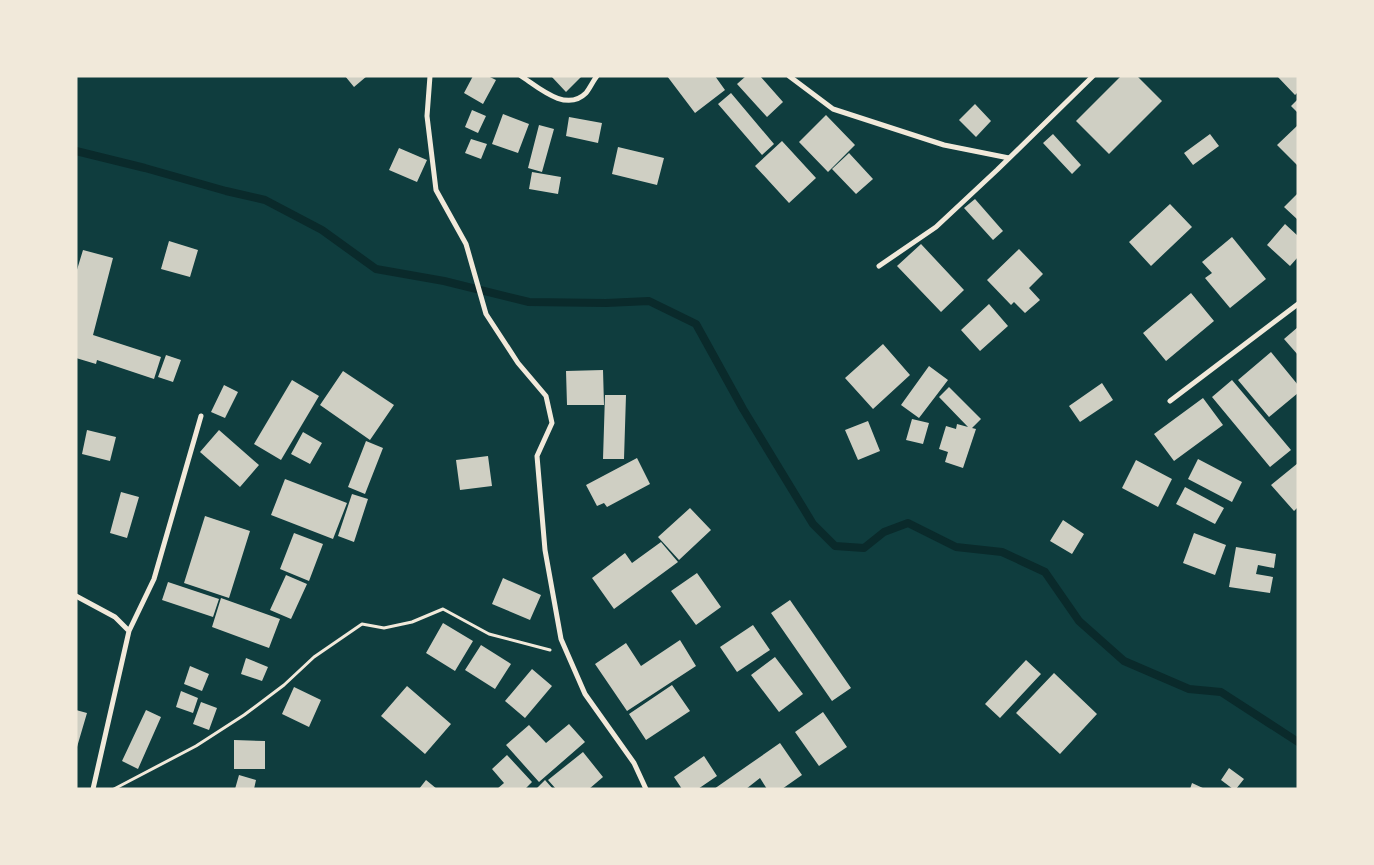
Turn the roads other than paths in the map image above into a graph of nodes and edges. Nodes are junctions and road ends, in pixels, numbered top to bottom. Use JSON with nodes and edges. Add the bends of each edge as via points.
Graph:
{"nodes":[{"id":1,"x":430,"y":76,"type":"edge"},
{"id":2,"x":521,"y":76,"type":"edge"},
{"id":3,"x":597,"y":76,"type":"edge"},
{"id":4,"x":789,"y":76,"type":"edge"},
{"id":5,"x":1093,"y":76,"type":"edge"},
{"id":6,"x":1009,"y":158,"type":"junction"},
{"id":7,"x":879,"y":266,"type":"dead end"},
{"id":8,"x":1298,"y":304,"type":"edge"},
{"id":9,"x":1170,"y":401,"type":"dead end"},
{"id":10,"x":201,"y":416,"type":"dead end"},
{"id":11,"x":76,"y":596,"type":"edge"},
{"id":12,"x":129,"y":631,"type":"junction"},
{"id":13,"x":92,"y":789,"type":"edge"},
{"id":14,"x":646,"y":789,"type":"edge"}],
"edges":[{"from":1,"to":14,"type":"street","via":[[427,116],[436,190],[466,244],[486,314],[518,363],[546,396],[552,424],[537,456],[545,550],[561,638],[585,694],[634,763]]},
{"from":2,"to":3,"type":"street","via":[[549,96],[572,100],[585,94]]},
{"from":4,"to":6,"type":"street","via":[[832,109],[944,145]]},
{"from":5,"to":6,"type":"street"},
{"from":6,"to":7,"type":"street","via":[[936,227]]},
{"from":8,"to":9,"type":"street"},
{"from":10,"to":12,"type":"street","via":[[154,579]]},
{"from":11,"to":12,"type":"street","via":[[115,617]]},
{"from":12,"to":13,"type":"street"}]}
